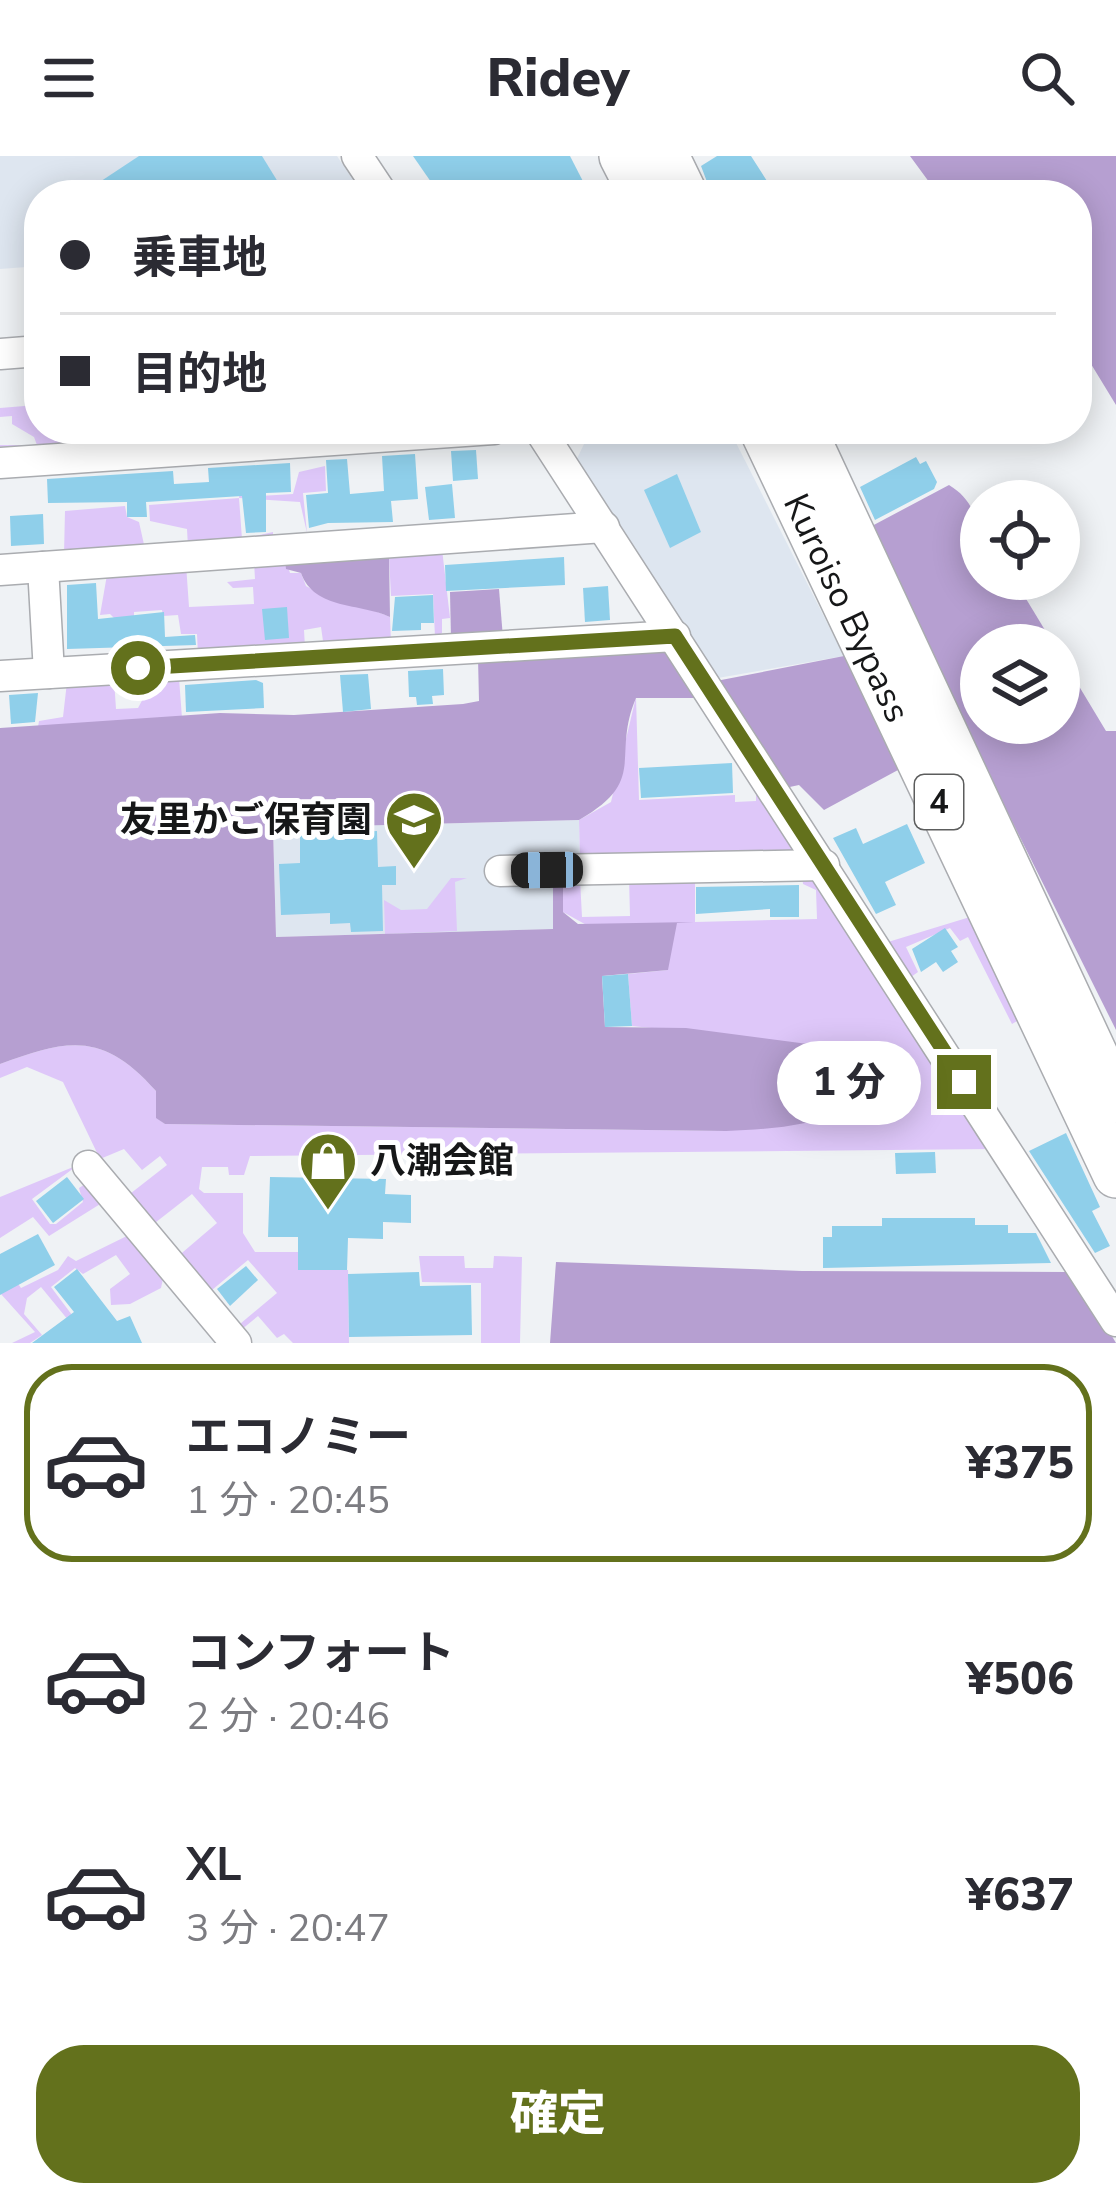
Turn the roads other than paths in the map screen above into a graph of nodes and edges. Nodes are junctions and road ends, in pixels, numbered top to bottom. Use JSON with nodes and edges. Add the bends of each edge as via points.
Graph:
{"nodes":[{"id":1,"x":276,"y":444,"type":"edge"},
{"id":2,"x":549,"y":444,"type":"edge"},
{"id":3,"x":769,"y":444,"type":"edge"},
{"id":4,"x":810,"y":444,"type":"edge"},
{"id":5,"x":0,"y":463,"type":"edge"},
{"id":6,"x":604,"y":527,"type":"junction"},
{"id":7,"x":43,"y":567,"type":"junction"},
{"id":8,"x":0,"y":570,"type":"edge"},
{"id":9,"x":675,"y":636,"type":"junction"},
{"id":10,"x":49,"y":673,"type":"junction"},
{"id":11,"x":0,"y":676,"type":"edge"},
{"id":12,"x":824,"y":865,"type":"junction"},
{"id":13,"x":500,"y":872,"type":"dead end"},
{"id":14,"x":1116,"y":1100,"type":"edge"},
{"id":15,"x":88,"y":1166,"type":"dead end"},
{"id":16,"x":1116,"y":1175,"type":"edge"},
{"id":17,"x":1116,"y":1321,"type":"edge"},
{"id":18,"x":236,"y":1343,"type":"edge"}],
"edges":[{"from":1,"to":5,"type":"street"},
{"from":2,"to":6,"type":"street"},
{"from":3,"to":16,"type":"highway","name":"Kuroiso Bypass","number":"4"},
{"from":4,"to":14,"type":"highway","name":"Kuroiso Bypass","number":"4"},
{"from":6,"to":7,"type":"street"},
{"from":6,"to":9,"type":"street"},
{"from":7,"to":8,"type":"street"},
{"from":7,"to":10,"type":"street"},
{"from":9,"to":10,"type":"street"},
{"from":9,"to":12,"type":"street"},
{"from":10,"to":11,"type":"street"},
{"from":12,"to":13,"type":"street"},
{"from":12,"to":17,"type":"street"},
{"from":15,"to":18,"type":"street"}]}
